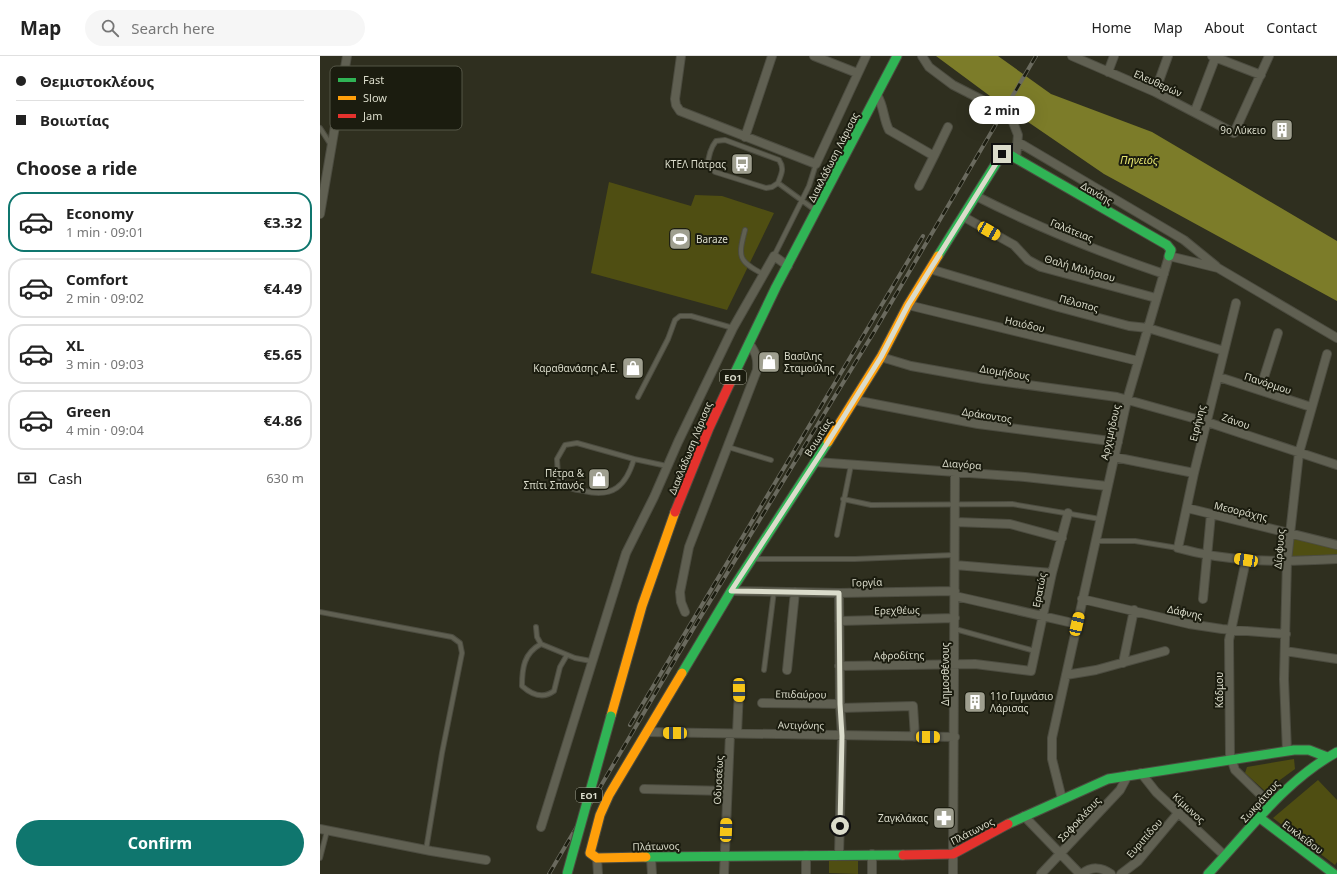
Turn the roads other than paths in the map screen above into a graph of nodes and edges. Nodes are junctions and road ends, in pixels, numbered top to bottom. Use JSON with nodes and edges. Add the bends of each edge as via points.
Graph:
{"nodes":[{"id":1,"x":347,"y":56,"type":"edge"},
{"id":2,"x":681,"y":56,"type":"edge"},
{"id":3,"x":772,"y":56,"type":"edge"},
{"id":4,"x":814,"y":56,"type":"edge"},
{"id":5,"x":866,"y":56,"type":"edge"},
{"id":6,"x":896,"y":56,"type":"edge"},
{"id":7,"x":922,"y":56,"type":"edge"},
{"id":8,"x":1072,"y":56,"type":"edge"},
{"id":9,"x":1114,"y":56,"type":"edge"},
{"id":10,"x":1168,"y":56,"type":"edge"},
{"id":11,"x":1214,"y":56,"type":"edge"},
{"id":12,"x":1270,"y":56,"type":"edge"},
{"id":13,"x":345,"y":66,"type":"edge"},
{"id":14,"x":1108,"y":72,"type":"junction"},
{"id":15,"x":857,"y":73,"type":"junction"},
{"id":16,"x":1261,"y":75,"type":"junction"},
{"id":17,"x":1155,"y":92,"type":"junction"},
{"id":18,"x":877,"y":95,"type":"junction"},
{"id":19,"x":1195,"y":111,"type":"junction"},
{"id":20,"x":948,"y":127,"type":"dead end"},
{"id":21,"x":320,"y":128,"type":"edge"},
{"id":22,"x":335,"y":130,"type":"edge"},
{"id":23,"x":745,"y":137,"type":"junction"},
{"id":24,"x":1018,"y":142,"type":"junction"},
{"id":25,"x":332,"y":146,"type":"junction"},
{"id":26,"x":1005,"y":152,"type":"joint"},
{"id":27,"x":934,"y":156,"type":"junction"},
{"id":28,"x":1016,"y":158,"type":"junction"},
{"id":29,"x":816,"y":164,"type":"junction"},
{"id":30,"x":778,"y":183,"type":"junction"},
{"id":31,"x":919,"y":186,"type":"dead end"},
{"id":32,"x":976,"y":196,"type":"junction"},
{"id":33,"x":802,"y":201,"type":"junction"},
{"id":34,"x":817,"y":211,"type":"junction"},
{"id":35,"x":320,"y":214,"type":"edge"},
{"id":36,"x":964,"y":217,"type":"junction"},
{"id":37,"x":745,"y":230,"type":"dead end"},
{"id":38,"x":774,"y":256,"type":"junction"},
{"id":39,"x":1169,"y":256,"type":"junction"},
{"id":40,"x":788,"y":266,"type":"junction"},
{"id":41,"x":1218,"y":268,"type":"junction"},
{"id":42,"x":930,"y":269,"type":"junction"},
{"id":43,"x":763,"y":274,"type":"junction"},
{"id":44,"x":1164,"y":274,"type":"junction"},
{"id":45,"x":1156,"y":298,"type":"junction"},
{"id":46,"x":1236,"y":303,"type":"dead end"},
{"id":47,"x":908,"y":305,"type":"junction"},
{"id":48,"x":733,"y":328,"type":"junction"},
{"id":49,"x":1148,"y":328,"type":"junction"},
{"id":50,"x":1278,"y":333,"type":"dead end"},
{"id":51,"x":1337,"y":338,"type":"edge"},
{"id":52,"x":749,"y":343,"type":"junction"},
{"id":53,"x":1224,"y":351,"type":"junction"},
{"id":54,"x":1327,"y":354,"type":"dead end"},
{"id":55,"x":881,"y":357,"type":"junction"},
{"id":56,"x":1138,"y":361,"type":"junction"},
{"id":57,"x":1219,"y":377,"type":"junction"},
{"id":58,"x":1260,"y":390,"type":"junction"},
{"id":59,"x":638,"y":397,"type":"dead end"},
{"id":60,"x":854,"y":400,"type":"junction"},
{"id":61,"x":1127,"y":400,"type":"junction"},
{"id":62,"x":1311,"y":407,"type":"junction"},
{"id":63,"x":1207,"y":422,"type":"junction"},
{"id":64,"x":1118,"y":442,"type":"junction"},
{"id":65,"x":727,"y":446,"type":"junction"},
{"id":66,"x":1299,"y":453,"type":"junction"},
{"id":67,"x":1114,"y":457,"type":"junction"},
{"id":68,"x":634,"y":459,"type":"junction"},
{"id":69,"x":772,"y":460,"type":"dead end"},
{"id":70,"x":816,"y":462,"type":"junction"},
{"id":71,"x":851,"y":464,"type":"junction"},
{"id":72,"x":1337,"y":465,"type":"edge"},
{"id":73,"x":669,"y":466,"type":"junction"},
{"id":74,"x":1194,"y":473,"type":"junction"},
{"id":75,"x":955,"y":474,"type":"junction"},
{"id":76,"x":1107,"y":486,"type":"junction"},
{"id":77,"x":843,"y":499,"type":"junction"},
{"id":78,"x":955,"y":503,"type":"junction"},
{"id":79,"x":1187,"y":508,"type":"junction"},
{"id":80,"x":1068,"y":513,"type":"junction"},
{"id":81,"x":1211,"y":514,"type":"junction"},
{"id":82,"x":1100,"y":519,"type":"junction"},
{"id":83,"x":955,"y":522,"type":"junction"},
{"id":84,"x":1290,"y":532,"type":"junction"},
{"id":85,"x":837,"y":535,"type":"dead end"},
{"id":86,"x":1062,"y":538,"type":"junction"},
{"id":87,"x":1095,"y":541,"type":"junction"},
{"id":88,"x":1337,"y":545,"type":"edge"},
{"id":89,"x":1178,"y":548,"type":"junction"},
{"id":90,"x":1208,"y":554,"type":"junction"},
{"id":91,"x":955,"y":555,"type":"junction"},
{"id":92,"x":751,"y":558,"type":"junction"},
{"id":93,"x":1337,"y":559,"type":"edge"},
{"id":94,"x":1246,"y":560,"type":"junction"},
{"id":95,"x":1287,"y":562,"type":"junction"},
{"id":96,"x":955,"y":565,"type":"junction"},
{"id":97,"x":1052,"y":573,"type":"junction"},
{"id":98,"x":731,"y":591,"type":"junction"},
{"id":99,"x":774,"y":591,"type":"junction"},
{"id":100,"x":795,"y":592,"type":"junction"},
{"id":101,"x":839,"y":593,"type":"junction"},
{"id":102,"x":955,"y":594,"type":"junction"},
{"id":103,"x":1082,"y":599,"type":"junction"},
{"id":104,"x":1203,"y":599,"type":"dead end"},
{"id":105,"x":1134,"y":610,"type":"junction"},
{"id":106,"x":320,"y":612,"type":"edge"},
{"id":107,"x":685,"y":612,"type":"dead end"},
{"id":108,"x":1044,"y":616,"type":"junction"},
{"id":109,"x":955,"y":618,"type":"junction"},
{"id":110,"x":839,"y":621,"type":"junction"},
{"id":111,"x":1077,"y":624,"type":"junction"},
{"id":112,"x":536,"y":627,"type":"dead end"},
{"id":113,"x":955,"y":629,"type":"junction"},
{"id":114,"x":1233,"y":630,"type":"junction"},
{"id":115,"x":1286,"y":634,"type":"junction"},
{"id":116,"x":541,"y":644,"type":"junction"},
{"id":117,"x":1036,"y":651,"type":"junction"},
{"id":118,"x":1165,"y":651,"type":"dead end"},
{"id":119,"x":1284,"y":651,"type":"junction"},
{"id":120,"x":567,"y":655,"type":"junction"},
{"id":121,"x":1337,"y":659,"type":"edge"},
{"id":122,"x":591,"y":661,"type":"junction"},
{"id":123,"x":955,"y":663,"type":"junction"},
{"id":124,"x":1123,"y":663,"type":"junction"},
{"id":125,"x":839,"y":666,"type":"junction"},
{"id":126,"x":764,"y":670,"type":"dead end"},
{"id":127,"x":787,"y":670,"type":"dead end"},
{"id":128,"x":1031,"y":671,"type":"joint"},
{"id":129,"x":1066,"y":675,"type":"junction"},
{"id":130,"x":739,"y":690,"type":"dead end"},
{"id":131,"x":762,"y":704,"type":"dead end"},
{"id":132,"x":840,"y":706,"type":"junction"},
{"id":133,"x":647,"y":732,"type":"junction"},
{"id":134,"x":733,"y":734,"type":"junction"},
{"id":135,"x":842,"y":736,"type":"junction"},
{"id":136,"x":915,"y":737,"type":"junction"},
{"id":137,"x":955,"y":737,"type":"junction"},
{"id":138,"x":1287,"y":751,"type":"junction"},
{"id":139,"x":1337,"y":752,"type":"edge"},
{"id":140,"x":1328,"y":757,"type":"junction"},
{"id":141,"x":1230,"y":760,"type":"junction"},
{"id":142,"x":1141,"y":773,"type":"junction"},
{"id":143,"x":1128,"y":776,"type":"junction"},
{"id":144,"x":644,"y":789,"type":"dead end"},
{"id":145,"x":727,"y":791,"type":"junction"},
{"id":146,"x":1062,"y":800,"type":"junction"},
{"id":147,"x":1271,"y":805,"type":"junction"},
{"id":148,"x":1179,"y":812,"type":"junction"},
{"id":149,"x":1024,"y":816,"type":"junction"},
{"id":150,"x":1260,"y":818,"type":"junction"},
{"id":151,"x":541,"y":827,"type":"dead end"},
{"id":152,"x":324,"y":830,"type":"edge"},
{"id":153,"x":426,"y":850,"type":"junction"},
{"id":154,"x":872,"y":854,"type":"junction"},
{"id":155,"x":953,"y":854,"type":"junction"},
{"id":156,"x":1060,"y":854,"type":"junction"},
{"id":157,"x":593,"y":855,"type":"junction"},
{"id":158,"x":806,"y":855,"type":"junction"},
{"id":159,"x":839,"y":855,"type":"junction"},
{"id":160,"x":725,"y":856,"type":"junction"},
{"id":161,"x":1225,"y":856,"type":"junction"},
{"id":162,"x":320,"y":858,"type":"edge"},
{"id":163,"x":651,"y":858,"type":"junction"},
{"id":164,"x":486,"y":860,"type":"dead end"},
{"id":165,"x":1337,"y":869,"type":"edge"},
{"id":166,"x":1213,"y":872,"type":"edge"},
{"id":167,"x":567,"y":874,"type":"edge"},
{"id":168,"x":598,"y":874,"type":"edge"},
{"id":169,"x":652,"y":874,"type":"edge"},
{"id":170,"x":724,"y":874,"type":"edge"},
{"id":171,"x":806,"y":874,"type":"edge"},
{"id":172,"x":872,"y":874,"type":"edge"},
{"id":173,"x":953,"y":874,"type":"edge"},
{"id":174,"x":1041,"y":874,"type":"edge"},
{"id":175,"x":1081,"y":874,"type":"edge"},
{"id":176,"x":1111,"y":874,"type":"edge"},
{"id":177,"x":1121,"y":874,"type":"edge"},
{"id":178,"x":1334,"y":874,"type":"edge"}],
"edges":[{"from":1,"to":13,"type":"street"},
{"from":2,"to":23,"type":"street","via":[[675,94],[678,109]]},
{"from":3,"to":23,"type":"street"},
{"from":4,"to":15,"type":"street"},
{"from":5,"to":15,"type":"street"},
{"from":6,"to":18,"type":"street","name":"Διακλάδωση Λάρισας","number":"ΕΟ1"},
{"from":7,"to":24,"type":"street","via":[[929,67],[953,85],[996,107],[1010,118],[1016,129]]},
{"from":8,"to":14,"type":"street","name":"Ελευθερών"},
{"from":9,"to":14,"type":"street"},
{"from":10,"to":17,"type":"street"},
{"from":11,"to":16,"type":"street"},
{"from":11,"to":19,"type":"street"},
{"from":12,"to":16,"type":"street"},
{"from":14,"to":17,"type":"street","name":"Ελευθερών"},
{"from":15,"to":29,"type":"street"},
{"from":16,"to":19,"type":"street","name":"Ελευθερών","via":[[1234,133]]},
{"from":17,"to":19,"type":"street","name":"Ελευθερών"},
{"from":18,"to":27,"type":"street","via":[[888,130]]},
{"from":18,"to":34,"type":"street","name":"Διακλάδωση Λάρισας","number":"ΕΟ1"},
{"from":20,"to":27,"type":"street"},
{"from":21,"to":25,"type":"lane"},
{"from":22,"to":25,"type":"street"},
{"from":23,"to":29,"type":"street"},
{"from":24,"to":28,"type":"street"},
{"from":24,"to":41,"type":"street","via":[[1184,240]]},
{"from":25,"to":35,"type":"street"},
{"from":26,"to":28,"type":"street","name":"Δανάης"},
{"from":26,"to":32,"type":"street","name":"Βοιωτίας"},
{"from":27,"to":31,"type":"street"},
{"from":28,"to":39,"type":"street","name":"Δανάης","via":[[1167,245],[1170,248]]},
{"from":29,"to":33,"type":"lane","via":[[813,178]]},
{"from":30,"to":30,"type":"lane","via":[[766,188],[715,172],[708,165],[713,145],[716,141],[725,140],[779,160],[783,171]]},
{"from":30,"to":33,"type":"lane"},
{"from":32,"to":36,"type":"street","name":"Βοιωτίας"},
{"from":32,"to":44,"type":"street","name":"Γαλάτειας","via":[[1081,245]]},
{"from":33,"to":34,"type":"lane"},
{"from":33,"to":38,"type":"lane"},
{"from":34,"to":40,"type":"street","name":"Διακλάδωση Λάρισας","number":"ΕΟ1"},
{"from":36,"to":42,"type":"street","name":"Βοιωτίας"},
{"from":36,"to":45,"type":"street","name":"Θαλή Μιλήσιου","via":[[1014,245],[1028,260],[1041,268]]},
{"from":37,"to":43,"type":"lane","via":[[739,251],[741,258],[748,266]]},
{"from":38,"to":40,"type":"street"},
{"from":38,"to":43,"type":"street"},
{"from":39,"to":41,"type":"street"},
{"from":39,"to":44,"type":"street","name":"Αρχιμήδους"},
{"from":40,"to":52,"type":"street","name":"Διακλάδωση Λάρισας","number":"ΕΟ1"},
{"from":41,"to":51,"type":"street"},
{"from":42,"to":47,"type":"street","name":"Βοιωτίας"},
{"from":42,"to":49,"type":"street","name":"Πέλοπος","via":[[1058,308],[1129,326]]},
{"from":43,"to":48,"type":"street"},
{"from":44,"to":45,"type":"street","name":"Αρχιμήδους"},
{"from":45,"to":49,"type":"street","name":"Αρχιμήδους"},
{"from":46,"to":53,"type":"street","name":"Ειρήνης"},
{"from":47,"to":55,"type":"street","name":"Βοιωτίας"},
{"from":47,"to":56,"type":"street","name":"Ησιόδου"},
{"from":48,"to":59,"type":"lane","via":[[690,316],[680,316],[675,320]]},
{"from":48,"to":73,"type":"street"},
{"from":49,"to":53,"type":"street","name":"Πέλοπος"},
{"from":49,"to":56,"type":"street","name":"Αρχιμήδους"},
{"from":50,"to":58,"type":"street"},
{"from":52,"to":65,"type":"street","via":[[758,359],[756,370]]},
{"from":52,"to":167,"type":"street","name":"Διακλάδωση Λάρισας","number":"ΕΟ1","bridge":true,"via":[[709,429],[671,525],[632,641]]},
{"from":53,"to":57,"type":"street","name":"Ειρήνης"},
{"from":54,"to":62,"type":"street","name":"Δίρφυος"},
{"from":55,"to":60,"type":"street","name":"Βοιωτίας"},
{"from":55,"to":61,"type":"street","name":"Διομήδους","via":[[952,374]]},
{"from":56,"to":61,"type":"street","name":"Αρχιμήδους"},
{"from":57,"to":58,"type":"street","name":"Πανόρμου"},
{"from":57,"to":63,"type":"street","name":"Ειρήνης"},
{"from":58,"to":62,"type":"street","name":"Πανόρμου"},
{"from":60,"to":64,"type":"street","name":"Δράκοντος","via":[[978,424]]},
{"from":60,"to":70,"type":"street","name":"Βοιωτίας"},
{"from":61,"to":63,"type":"street","name":"Ζάνου"},
{"from":61,"to":64,"type":"street","name":"Αρχιμήδους"},
{"from":62,"to":66,"type":"street","name":"Δίρφυος"},
{"from":63,"to":66,"type":"street","name":"Ζάνου"},
{"from":63,"to":74,"type":"street","name":"Ειρήνης"},
{"from":64,"to":67,"type":"street","name":"Αρχιμήδους"},
{"from":65,"to":69,"type":"lane"},
{"from":65,"to":107,"type":"street","via":[[689,547],[680,592],[680,602]]},
{"from":66,"to":72,"type":"street","name":"Ζάνου"},
{"from":66,"to":84,"type":"street","name":"Δίρφυος"},
{"from":67,"to":74,"type":"street"},
{"from":67,"to":76,"type":"street","name":"Αρχιμήδους"},
{"from":68,"to":68,"type":"lane","via":[[577,443],[565,445],[557,460],[558,476],[569,487],[593,493],[610,493],[631,471]]},
{"from":68,"to":73,"type":"lane"},
{"from":70,"to":71,"type":"street","name":"Διαγόρα"},
{"from":70,"to":92,"type":"street","name":"Βοιωτίας"},
{"from":71,"to":75,"type":"street","name":"Διαγόρα"},
{"from":71,"to":77,"type":"lane"},
{"from":73,"to":122,"type":"street","via":[[626,553]]},
{"from":74,"to":79,"type":"street","name":"Ειρήνης"},
{"from":75,"to":76,"type":"street","name":"Διαγόρα"},
{"from":75,"to":78,"type":"street","name":"Δημοσθένους"},
{"from":76,"to":82,"type":"street","name":"Αρχιμήδους"},
{"from":77,"to":78,"type":"lane","via":[[871,505]]},
{"from":77,"to":85,"type":"lane"},
{"from":78,"to":80,"type":"lane","via":[[1012,504]]},
{"from":78,"to":83,"type":"street","name":"Δημοσθένους"},
{"from":79,"to":81,"type":"street","name":"Μεσοράχης"},
{"from":79,"to":89,"type":"street","name":"Ειρήνης"},
{"from":80,"to":82,"type":"lane"},
{"from":80,"to":86,"type":"street","name":"Ερατώς"},
{"from":81,"to":84,"type":"street","name":"Μεσοράχης"},
{"from":81,"to":90,"type":"street"},
{"from":82,"to":87,"type":"street","name":"Αρχιμήδους"},
{"from":83,"to":86,"type":"street","via":[[1010,524]]},
{"from":83,"to":91,"type":"street","name":"Δημοσθένους"},
{"from":84,"to":88,"type":"street","name":"Μεσοράχης"},
{"from":84,"to":95,"type":"street","name":"Δίρφυος"},
{"from":86,"to":97,"type":"street","name":"Ερατώς"},
{"from":87,"to":89,"type":"lane","via":[[1135,541]]},
{"from":87,"to":103,"type":"street","name":"Αρχιμήδους"},
{"from":89,"to":90,"type":"street"},
{"from":90,"to":94,"type":"street"},
{"from":90,"to":104,"type":"street"},
{"from":91,"to":92,"type":"lane","via":[[855,559]]},
{"from":91,"to":96,"type":"street","name":"Δημοσθένους"},
{"from":92,"to":98,"type":"street","name":"Βοιωτίας"},
{"from":93,"to":95,"type":"street"},
{"from":94,"to":95,"type":"street"},
{"from":94,"to":114,"type":"street","name":"Κάδμου"},
{"from":95,"to":115,"type":"street","name":"Δίρφυος"},
{"from":96,"to":97,"type":"street"},
{"from":96,"to":102,"type":"street","name":"Δημοσθένους"},
{"from":97,"to":108,"type":"street","name":"Ερατώς"},
{"from":98,"to":99,"type":"street","name":"Γοργία"},
{"from":98,"to":133,"type":"street","name":"Βοιωτίας"},
{"from":99,"to":100,"type":"street","name":"Γοργία"},
{"from":99,"to":126,"type":"lane"},
{"from":100,"to":101,"type":"street","name":"Γοργία"},
{"from":100,"to":127,"type":"street"},
{"from":101,"to":102,"type":"street","name":"Γοργία"},
{"from":101,"to":110,"type":"street"},
{"from":102,"to":108,"type":"street","name":"Γοργία"},
{"from":102,"to":109,"type":"street","name":"Δημοσθένους"},
{"from":103,"to":105,"type":"street","name":"Δάφνης"},
{"from":103,"to":111,"type":"street","name":"Αρχιμήδους"},
{"from":105,"to":114,"type":"street","name":"Δάφνης","via":[[1189,624]]},
{"from":105,"to":124,"type":"street"},
{"from":106,"to":153,"type":"lane","via":[[452,637],[460,643],[462,653]]},
{"from":108,"to":111,"type":"street","name":"Γοργία"},
{"from":108,"to":117,"type":"street","name":"Ερατώς"},
{"from":109,"to":110,"type":"street","name":"Ερεχθέως"},
{"from":109,"to":113,"type":"street","name":"Δημοσθένους"},
{"from":110,"to":125,"type":"street"},
{"from":111,"to":129,"type":"street","name":"Αρχιμήδους"},
{"from":112,"to":116,"type":"lane"},
{"from":113,"to":117,"type":"lane"},
{"from":113,"to":123,"type":"street","name":"Δημοσθένους"},
{"from":114,"to":115,"type":"street","name":"Δάφνης"},
{"from":114,"to":141,"type":"street","name":"Κάδμου","via":[[1229,640]]},
{"from":115,"to":119,"type":"street","name":"Δίρφυος"},
{"from":116,"to":120,"type":"lane"},
{"from":116,"to":120,"type":"lane","via":[[530,651],[522,671],[522,686],[533,695],[542,696],[554,691],[560,667]]},
{"from":117,"to":128,"type":"street","name":"Ερατώς"},
{"from":118,"to":124,"type":"street"},
{"from":119,"to":121,"type":"street"},
{"from":119,"to":138,"type":"street","name":"Δίρφυος"},
{"from":120,"to":122,"type":"lane"},
{"from":122,"to":151,"type":"street"},
{"from":123,"to":125,"type":"street","name":"Αφροδίτης"},
{"from":123,"to":128,"type":"street","name":"Αφροδίτης"},
{"from":123,"to":137,"type":"street","name":"Δημοσθένους"},
{"from":124,"to":129,"type":"street"},
{"from":125,"to":132,"type":"street"},
{"from":129,"to":146,"type":"street","name":"Αρχιμήδους","via":[[1052,744],[1052,759]]},
{"from":130,"to":134,"type":"street","name":"Οδυσσέως"},
{"from":131,"to":132,"type":"street","name":"Επιδαύρου"},
{"from":132,"to":135,"type":"street"},
{"from":132,"to":136,"type":"street","name":"Επιδαύρου","via":[[914,706]]},
{"from":133,"to":134,"type":"street","name":"Αντιγόνης"},
{"from":133,"to":157,"type":"street","name":"Βοιωτίας","via":[[604,804]]},
{"from":134,"to":135,"type":"street","name":"Αντιγόνης"},
{"from":134,"to":145,"type":"street","name":"Οδυσσέως"},
{"from":135,"to":136,"type":"street","name":"Αντιγόνης"},
{"from":135,"to":159,"type":"street"},
{"from":136,"to":137,"type":"street","name":"Αντιγόνης"},
{"from":137,"to":155,"type":"street","name":"Δημοσθένους"},
{"from":138,"to":140,"type":"street","name":"Πλάτωνος","via":[[1309,750]]},
{"from":138,"to":141,"type":"street","name":"Πλάτωνος"},
{"from":139,"to":140,"type":"street","name":"Σωκράτους"},
{"from":140,"to":147,"type":"street","name":"Σωκράτους","via":[[1295,780]]},
{"from":141,"to":142,"type":"street","name":"Πλάτωνος"},
{"from":141,"to":147,"type":"street","via":[[1239,775]]},
{"from":142,"to":143,"type":"street","name":"Πλάτωνος"},
{"from":142,"to":148,"type":"street","name":"Κίμωνος","via":[[1156,792]]},
{"from":143,"to":146,"type":"street","name":"Πλάτωνος","via":[[1101,781]]},
{"from":143,"to":156,"type":"street","name":"Σοφοκλέους","via":[[1120,790]]},
{"from":144,"to":145,"type":"street"},
{"from":145,"to":160,"type":"street","name":"Οδυσσέως"},
{"from":146,"to":149,"type":"street","name":"Πλάτωνος"},
{"from":147,"to":150,"type":"street","name":"Σωκράτους"},
{"from":148,"to":161,"type":"street","name":"Κίμωνος"},
{"from":148,"to":177,"type":"street","name":"Ευριπίδου","via":[[1138,861]]},
{"from":149,"to":155,"type":"street","name":"Πλάτωνος"},
{"from":149,"to":156,"type":"street"},
{"from":150,"to":161,"type":"street","name":"Σωκράτους"},
{"from":150,"to":178,"type":"street","name":"Ευκλείδου"},
{"from":152,"to":153,"type":"street"},
{"from":152,"to":162,"type":"lane"},
{"from":153,"to":164,"type":"street"},
{"from":154,"to":155,"type":"street","name":"Πλάτωνος"},
{"from":154,"to":159,"type":"street","name":"Πλάτωνος"},
{"from":154,"to":172,"type":"street"},
{"from":155,"to":173,"type":"street","name":"Δημοσθένους"},
{"from":156,"to":174,"type":"street","name":"Σοφοκλέους"},
{"from":156,"to":175,"type":"street"},
{"from":157,"to":163,"type":"street","name":"Πλάτωνος"},
{"from":157,"to":168,"type":"street"},
{"from":158,"to":159,"type":"street","name":"Πλάτωνος"},
{"from":158,"to":160,"type":"street","name":"Πλάτωνος"},
{"from":158,"to":171,"type":"street"},
{"from":160,"to":163,"type":"street","name":"Πλάτωνος"},
{"from":160,"to":170,"type":"street","name":"Οδυσσέως"},
{"from":161,"to":166,"type":"street","name":"Σωκράτους"},
{"from":163,"to":169,"type":"street"},
{"from":165,"to":178,"type":"street"},
{"from":175,"to":176,"type":"street","via":[[1101,868]]}]}
